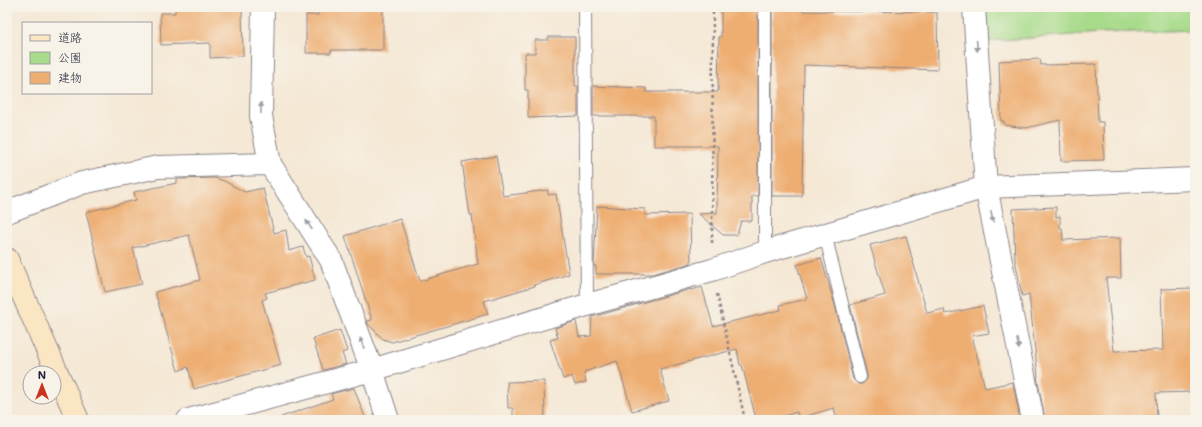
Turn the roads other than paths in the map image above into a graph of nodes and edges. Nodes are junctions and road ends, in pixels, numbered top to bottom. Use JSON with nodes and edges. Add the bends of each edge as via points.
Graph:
{"nodes":[{"id":1,"x":263,"y":7,"type":"edge"},
{"id":2,"x":585,"y":7,"type":"edge"},
{"id":3,"x":765,"y":7,"type":"edge"},
{"id":4,"x":974,"y":7,"type":"edge"},
{"id":5,"x":270,"y":164,"type":"junction"},
{"id":6,"x":1195,"y":179,"type":"edge"},
{"id":7,"x":986,"y":187,"type":"junction"},
{"id":8,"x":7,"y":212,"type":"edge"},
{"id":9,"x":825,"y":234,"type":"junction"},
{"id":10,"x":765,"y":252,"type":"junction"},
{"id":11,"x":7,"y":259,"type":"edge"},
{"id":12,"x":587,"y":305,"type":"junction"},
{"id":13,"x":372,"y":370,"type":"junction"},
{"id":14,"x":860,"y":378,"type":"dead end"},
{"id":15,"x":78,"y":420,"type":"edge"},
{"id":16,"x":188,"y":420,"type":"edge"},
{"id":17,"x":388,"y":420,"type":"edge"},
{"id":18,"x":1033,"y":420,"type":"edge"}],
"edges":[{"from":5,"to":1,"type":"street","one_way":true,"via":[[261,116]]},
{"from":2,"to":12,"type":"lane"},
{"from":3,"to":10,"type":"lane"},
{"from":4,"to":7,"type":"street","one_way":true},
{"from":5,"to":8,"type":"street","via":[[158,167],[82,182]]},
{"from":13,"to":5,"type":"street","one_way":true,"via":[[331,260]]},
{"from":6,"to":7,"type":"street"},
{"from":7,"to":9,"type":"street"},
{"from":7,"to":18,"type":"street","one_way":true},
{"from":9,"to":10,"type":"street"},
{"from":9,"to":14,"type":"lane"},
{"from":10,"to":12,"type":"street","via":[[712,270]]},
{"from":11,"to":15,"type":"street"},
{"from":12,"to":13,"type":"street"},
{"from":13,"to":16,"type":"street"},
{"from":13,"to":17,"type":"street"}]}
